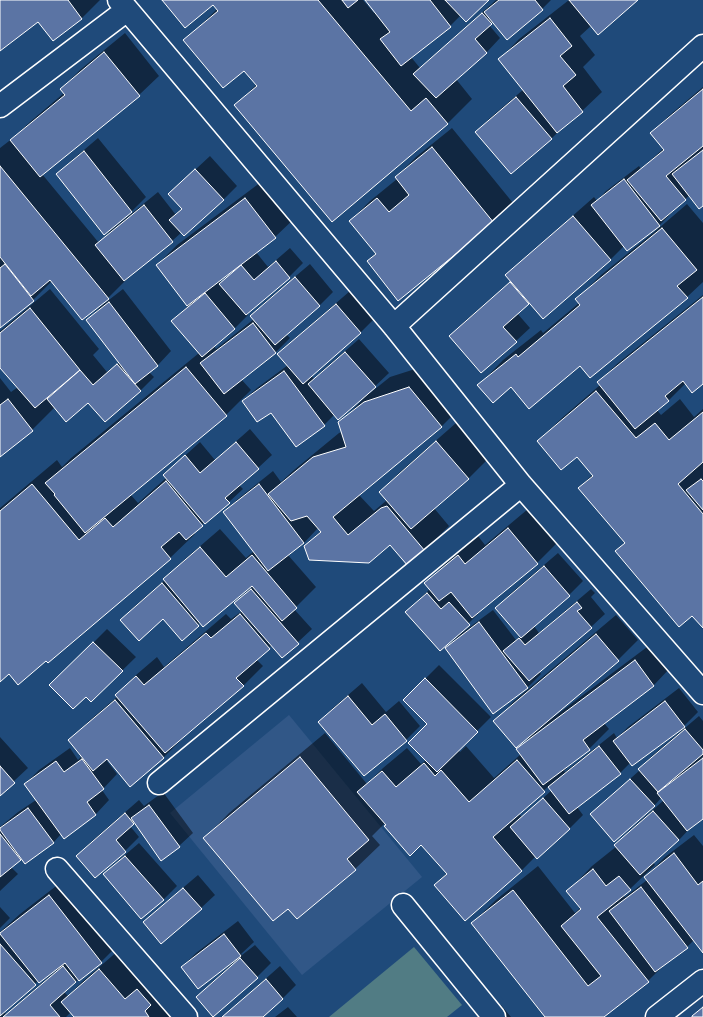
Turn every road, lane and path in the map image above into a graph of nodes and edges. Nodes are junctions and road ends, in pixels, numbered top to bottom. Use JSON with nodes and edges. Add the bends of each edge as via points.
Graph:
{"nodes":[{"id":1,"x":123,"y":5,"type":"edge"},
{"id":2,"x":703,"y":46,"type":"edge"},
{"id":3,"x":0,"y":106,"type":"edge"},
{"id":4,"x":394,"y":326,"type":"junction"},
{"id":5,"x":521,"y":485,"type":"junction"},
{"id":6,"x":703,"y":693,"type":"edge"},
{"id":7,"x":159,"y":783,"type":"dead end"},
{"id":8,"x":57,"y":869,"type":"dead end"},
{"id":9,"x":403,"y":905,"type":"dead end"},
{"id":10,"x":703,"y":981,"type":"edge"},
{"id":11,"x":186,"y":1017,"type":"edge"},
{"id":12,"x":494,"y":1017,"type":"edge"},
{"id":13,"x":657,"y":1017,"type":"edge"}],
"edges":[{"from":1,"to":3,"type":"street"},
{"from":1,"to":4,"type":"street"},
{"from":2,"to":4,"type":"street"},
{"from":4,"to":5,"type":"street"},
{"from":5,"to":6,"type":"street"},
{"from":5,"to":7,"type":"street"},
{"from":8,"to":11,"type":"street"},
{"from":9,"to":12,"type":"street"},
{"from":10,"to":13,"type":"street"}]}
